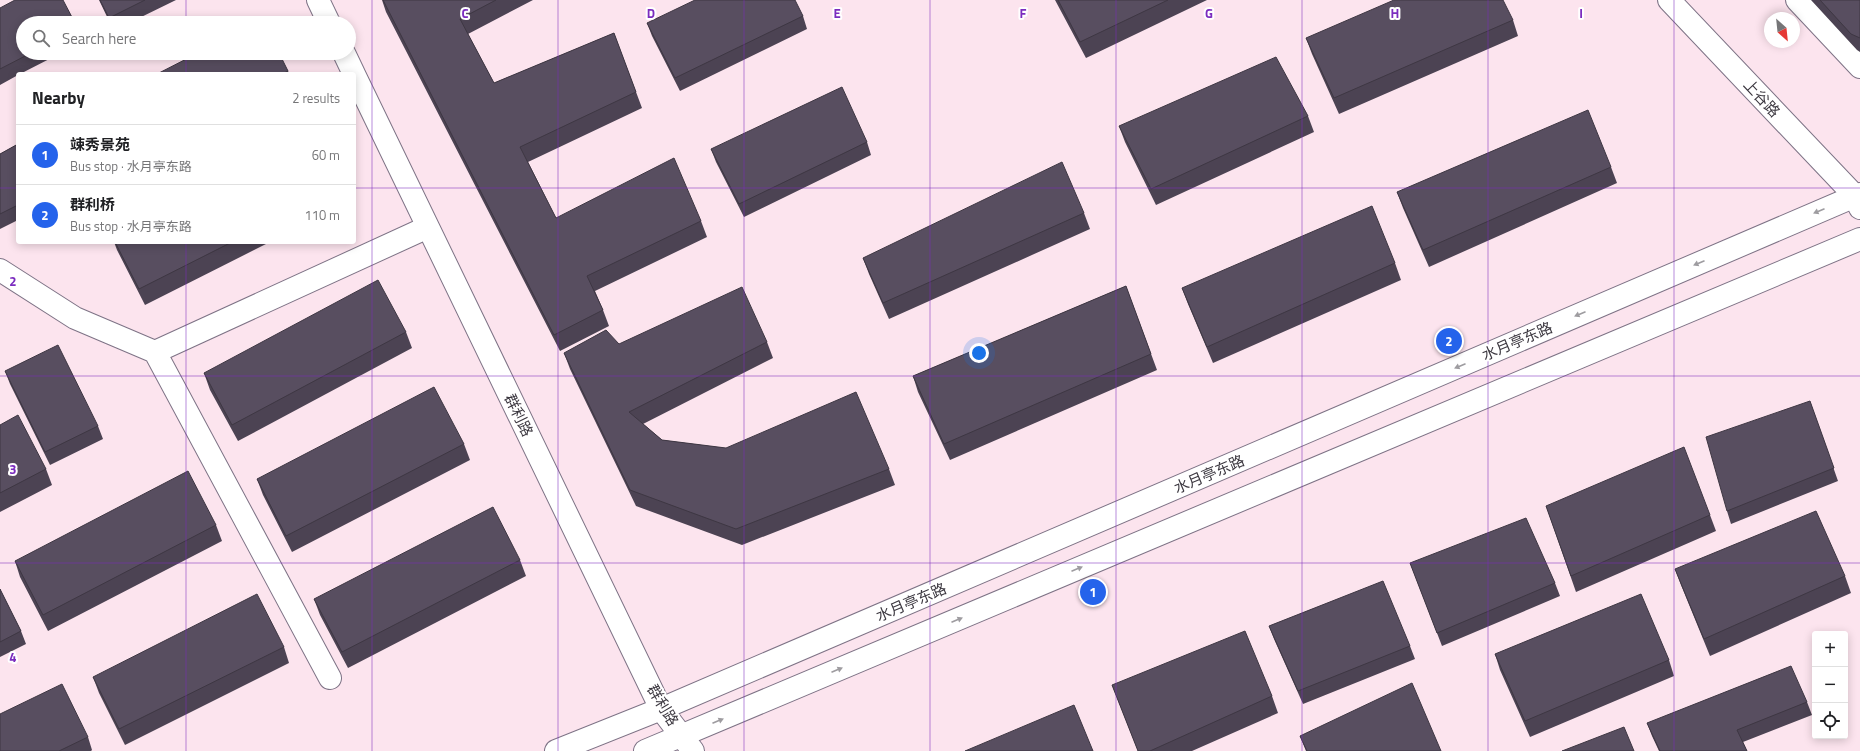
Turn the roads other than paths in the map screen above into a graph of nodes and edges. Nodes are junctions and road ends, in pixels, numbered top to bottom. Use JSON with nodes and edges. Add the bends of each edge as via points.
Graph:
{"nodes":[{"id":1,"x":318,"y":0,"type":"edge"},
{"id":2,"x":1669,"y":0,"type":"edge"},
{"id":3,"x":1797,"y":0,"type":"edge"},
{"id":4,"x":326,"y":16,"type":"edge"},
{"id":5,"x":347,"y":60,"type":"edge"},
{"id":6,"x":1860,"y":67,"type":"edge"},
{"id":7,"x":353,"y":72,"type":"edge"},
{"id":8,"x":356,"y":78,"type":"edge"},
{"id":9,"x":1858,"y":199,"type":"edge"},
{"id":10,"x":428,"y":227,"type":"junction"},
{"id":11,"x":1860,"y":239,"type":"edge"},
{"id":12,"x":0,"y":270,"type":"edge"},
{"id":13,"x":155,"y":352,"type":"junction"},
{"id":14,"x":330,"y":678,"type":"dead end"},
{"id":15,"x":661,"y":709,"type":"junction"},
{"id":16,"x":687,"y":744,"type":"edge"},
{"id":17,"x":556,"y":751,"type":"edge"},
{"id":18,"x":645,"y":751,"type":"edge"}],
"edges":[{"from":1,"to":4,"type":"main road"},
{"from":2,"to":9,"type":"main road","name":"上谷路"},
{"from":3,"to":6,"type":"main road"},
{"from":5,"to":7,"type":"main road","name":"群利路"},
{"from":8,"to":10,"type":"main road","name":"群利路"},
{"from":9,"to":15,"type":"main road","name":"水月亭东路","one_way":true},
{"from":10,"to":13,"type":"main road"},
{"from":10,"to":15,"type":"main road","name":"群利路"},
{"from":16,"to":11,"type":"main road","one_way":true},
{"from":12,"to":13,"type":"main road","via":[[75,318]]},
{"from":13,"to":14,"type":"main road"},
{"from":15,"to":16,"type":"main road","name":"群利路"},
{"from":15,"to":17,"type":"main road","name":"水月亭东路"},
{"from":16,"to":18,"type":"main road"}]}
